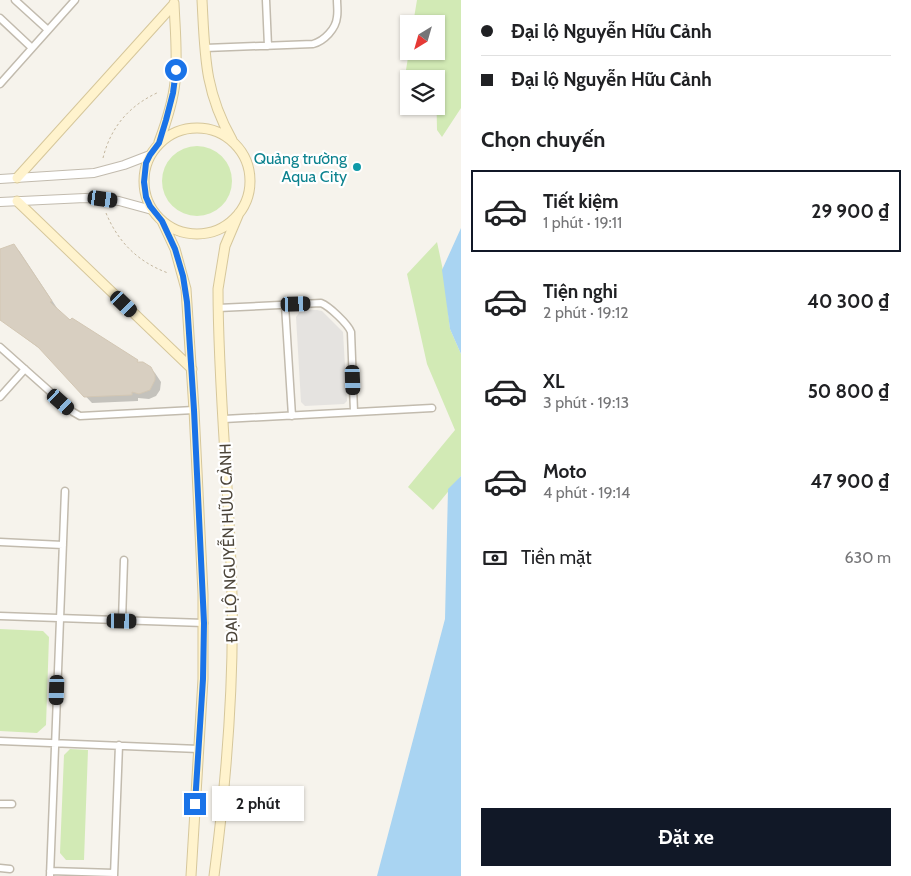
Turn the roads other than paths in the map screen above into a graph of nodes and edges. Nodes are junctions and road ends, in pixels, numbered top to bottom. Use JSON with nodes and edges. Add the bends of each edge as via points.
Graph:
{"nodes":[{"id":1,"x":15,"y":0,"type":"edge"},
{"id":2,"x":75,"y":0,"type":"edge"},
{"id":3,"x":202,"y":0,"type":"edge"},
{"id":4,"x":266,"y":0,"type":"edge"},
{"id":5,"x":337,"y":0,"type":"edge"},
{"id":6,"x":174,"y":2,"type":"edge"},
{"id":7,"x":0,"y":18,"type":"edge"},
{"id":8,"x":48,"y":30,"type":"junction"},
{"id":9,"x":268,"y":46,"type":"junction"},
{"id":10,"x":32,"y":48,"type":"junction"},
{"id":11,"x":205,"y":48,"type":"junction"},
{"id":12,"x":0,"y":84,"type":"edge"},
{"id":13,"x":159,"y":143,"type":"junction"},
{"id":14,"x":233,"y":143,"type":"junction"},
{"id":15,"x":150,"y":155,"type":"junction"},
{"id":16,"x":17,"y":178,"type":"junction"},
{"id":17,"x":0,"y":179,"type":"edge"},
{"id":18,"x":17,"y":201,"type":"junction"},
{"id":19,"x":0,"y":202,"type":"edge"},
{"id":20,"x":152,"y":210,"type":"junction"},
{"id":21,"x":239,"y":213,"type":"junction"},
{"id":22,"x":162,"y":221,"type":"junction"},
{"id":23,"x":285,"y":305,"type":"junction"},
{"id":24,"x":218,"y":308,"type":"junction"},
{"id":25,"x":0,"y":347,"type":"edge"},
{"id":26,"x":25,"y":369,"type":"junction"},
{"id":27,"x":192,"y":369,"type":"junction"},
{"id":28,"x":0,"y":397,"type":"edge"},
{"id":29,"x":432,"y":408,"type":"dead end"},
{"id":30,"x":194,"y":410,"type":"junction"},
{"id":31,"x":354,"y":412,"type":"junction"},
{"id":32,"x":292,"y":416,"type":"junction"},
{"id":33,"x":224,"y":419,"type":"junction"},
{"id":34,"x":65,"y":491,"type":"dead end"},
{"id":35,"x":0,"y":542,"type":"edge"},
{"id":36,"x":62,"y":545,"type":"junction"},
{"id":37,"x":124,"y":560,"type":"dead end"},
{"id":38,"x":0,"y":616,"type":"edge"},
{"id":39,"x":60,"y":618,"type":"junction"},
{"id":40,"x":122,"y":621,"type":"junction"},
{"id":41,"x":204,"y":623,"type":"junction"},
{"id":42,"x":0,"y":741,"type":"edge"},
{"id":43,"x":55,"y":743,"type":"junction"},
{"id":44,"x":119,"y":745,"type":"junction"},
{"id":45,"x":198,"y":749,"type":"junction"},
{"id":46,"x":0,"y":804,"type":"edge"},
{"id":47,"x":12,"y":804,"type":"dead end"},
{"id":48,"x":0,"y":868,"type":"edge"},
{"id":49,"x":10,"y":869,"type":"dead end"},
{"id":50,"x":50,"y":874,"type":"edge"},
{"id":51,"x":114,"y":874,"type":"edge"},
{"id":52,"x":191,"y":876,"type":"edge"},
{"id":53,"x":214,"y":876,"type":"edge"}],
"edges":[{"from":1,"to":8,"type":"street"},
{"from":2,"to":8,"type":"street"},
{"from":3,"to":11,"type":"main road"},
{"from":4,"to":9,"type":"street"},
{"from":5,"to":9,"type":"street","via":[[336,24],[319,42]]},
{"from":6,"to":13,"type":"main road","via":[[175,81]]},
{"from":6,"to":16,"type":"main road"},
{"from":7,"to":10,"type":"street"},
{"from":8,"to":10,"type":"street"},
{"from":9,"to":11,"type":"street"},
{"from":10,"to":12,"type":"street"},
{"from":11,"to":14,"type":"main road","via":[[214,101]]},
{"from":13,"to":14,"type":"main road","via":[[175,132],[194,128],[213,130]]},
{"from":13,"to":15,"type":"main road"},
{"from":14,"to":21,"type":"main road","via":[[245,158],[250,177],[248,196]]},
{"from":15,"to":16,"type":"street","via":[[94,173]]},
{"from":15,"to":20,"type":"main road","via":[[144,182]]},
{"from":16,"to":17,"type":"street"},
{"from":18,"to":19,"type":"street"},
{"from":18,"to":20,"type":"street","via":[[85,198],[119,201]]},
{"from":18,"to":27,"type":"main road"},
{"from":20,"to":22,"type":"main road"},
{"from":21,"to":22,"type":"main road","via":[[225,226],[202,234],[179,231]]},
{"from":21,"to":24,"type":"main road","name":"ĐẠI LỘ NGUYỄN HỮU CẢNH","via":[[222,258]]},
{"from":22,"to":27,"type":"main road","name":"ĐẠI LỘ NGUYỄN HỮU CẢNH","via":[[183,276]]},
{"from":23,"to":24,"type":"street"},
{"from":23,"to":31,"type":"street","via":[[324,304],[350,330]]},
{"from":23,"to":32,"type":"street"},
{"from":24,"to":33,"type":"main road","name":"ĐẠI LỘ NGUYỄN HỮU CẢNH"},
{"from":25,"to":26,"type":"street"},
{"from":26,"to":28,"type":"street"},
{"from":26,"to":30,"type":"street","via":[[80,416]]},
{"from":27,"to":30,"type":"main road","name":"ĐẠI LỘ NGUYỄN HỮU CẢNH"},
{"from":29,"to":31,"type":"street"},
{"from":30,"to":41,"type":"main road","name":"ĐẠI LỘ NGUYỄN HỮU CẢNH"},
{"from":31,"to":32,"type":"street"},
{"from":32,"to":33,"type":"street"},
{"from":33,"to":53,"type":"main road","name":"ĐẠI LỘ NGUYỄN HỮU CẢNH","via":[[232,652],[225,791]]},
{"from":34,"to":36,"type":"street"},
{"from":35,"to":36,"type":"street"},
{"from":36,"to":39,"type":"street"},
{"from":37,"to":40,"type":"street"},
{"from":38,"to":39,"type":"street"},
{"from":39,"to":40,"type":"street"},
{"from":39,"to":43,"type":"street"},
{"from":40,"to":41,"type":"street"},
{"from":41,"to":45,"type":"main road","name":"ĐẠI LỘ NGUYỄN HỮU CẢNH"},
{"from":42,"to":43,"type":"street"},
{"from":43,"to":44,"type":"street"},
{"from":43,"to":50,"type":"street"},
{"from":44,"to":45,"type":"street"},
{"from":44,"to":51,"type":"street"},
{"from":45,"to":52,"type":"main road","name":"ĐẠI LỘ NGUYỄN HỮU CẢNH"},
{"from":46,"to":47,"type":"street"},
{"from":48,"to":49,"type":"street"},
{"from":50,"to":51,"type":"street"}]}
